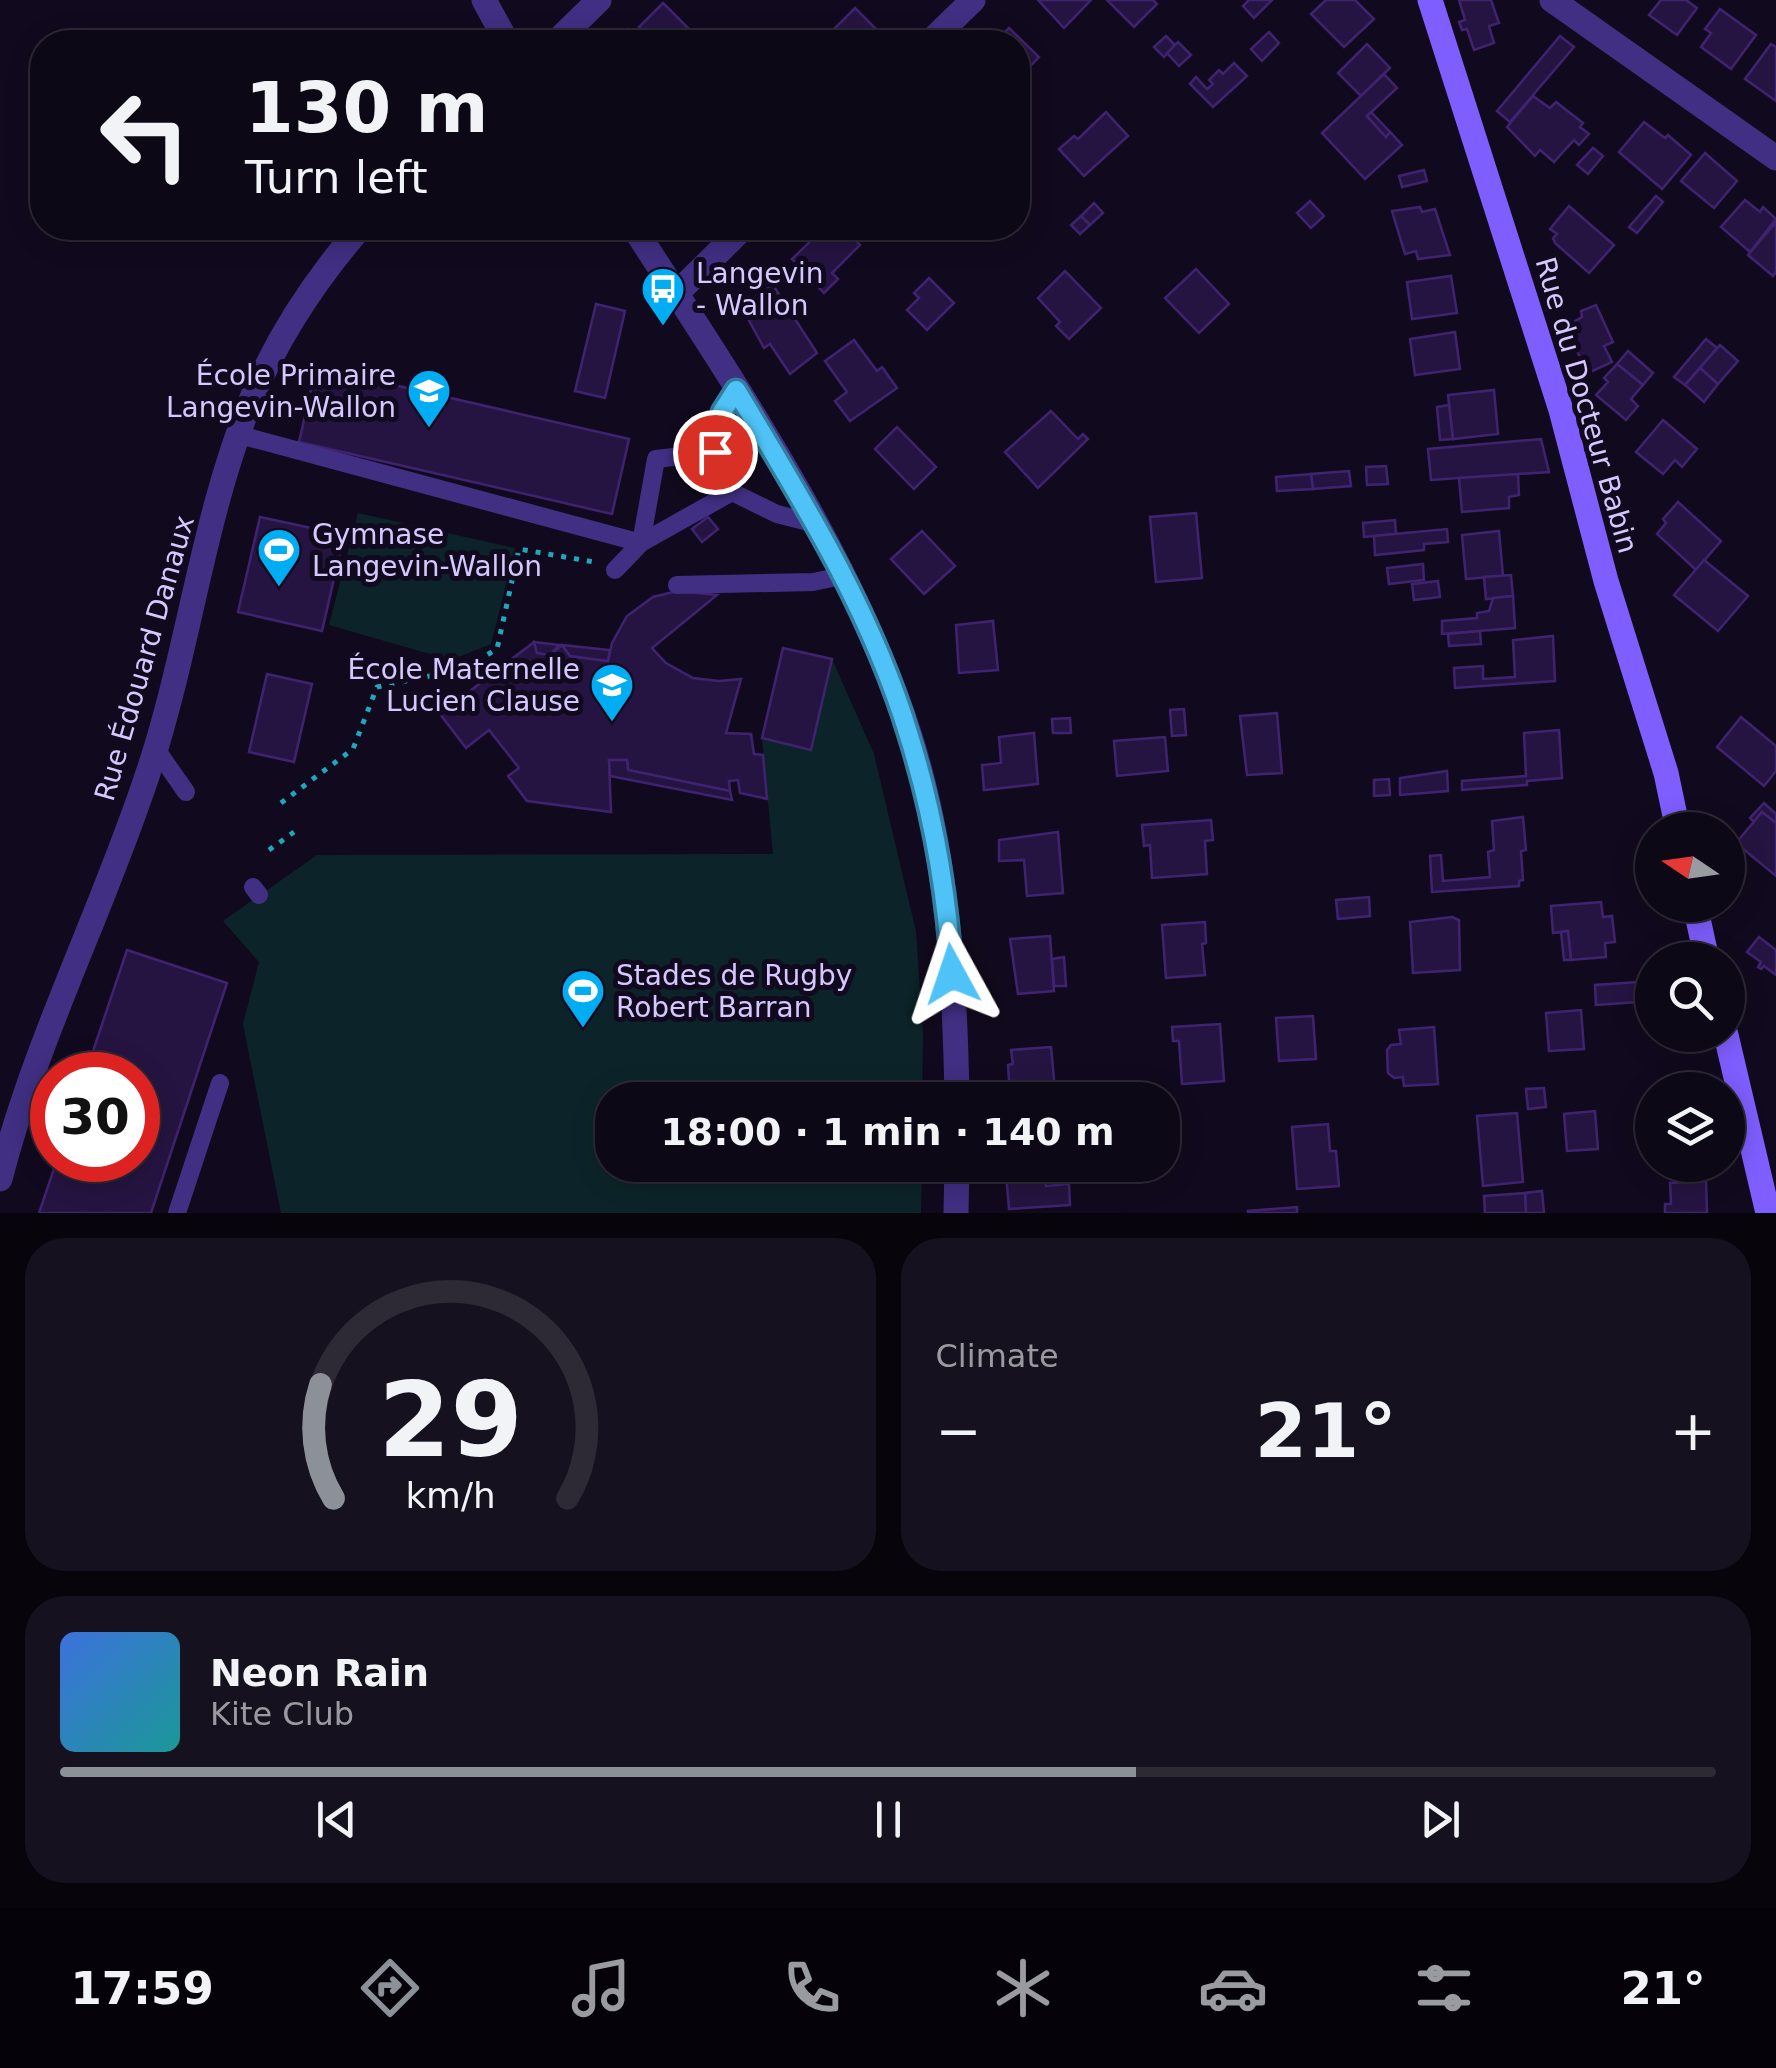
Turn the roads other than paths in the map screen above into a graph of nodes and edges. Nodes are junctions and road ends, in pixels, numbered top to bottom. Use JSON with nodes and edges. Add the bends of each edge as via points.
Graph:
{"nodes":[{"id":1,"x":484,"y":0,"type":"edge"},
{"id":2,"x":599,"y":0,"type":"edge"},
{"id":3,"x":973,"y":0,"type":"edge"},
{"id":4,"x":1430,"y":0,"type":"edge"},
{"id":5,"x":1552,"y":0,"type":"edge"},
{"id":6,"x":500,"y":30,"type":"edge"},
{"id":7,"x":568,"y":30,"type":"edge"},
{"id":8,"x":942,"y":30,"type":"edge"},
{"id":9,"x":1776,"y":158,"type":"edge"},
{"id":10,"x":351,"y":240,"type":"edge"},
{"id":11,"x":642,"y":240,"type":"edge"},
{"id":12,"x":732,"y":240,"type":"edge"},
{"id":13,"x":676,"y":294,"type":"junction"},
{"id":14,"x":736,"y":390,"type":"junction"},
{"id":15,"x":240,"y":435,"type":"junction"},
{"id":16,"x":715,"y":452,"type":"junction"},
{"id":17,"x":732,"y":492,"type":"junction"},
{"id":18,"x":816,"y":524,"type":"junction"},
{"id":19,"x":641,"y":543,"type":"junction"},
{"id":20,"x":615,"y":570,"type":"dead end"},
{"id":21,"x":842,"y":576,"type":"junction"},
{"id":22,"x":677,"y":586,"type":"dead end"},
{"id":23,"x":156,"y":749,"type":"junction"},
{"id":24,"x":186,"y":792,"type":"dead end"},
{"id":25,"x":1674,"y":812,"type":"edge"},
{"id":26,"x":1730,"y":1052,"type":"edge"},
{"id":27,"x":956,"y":1082,"type":"edge"},
{"id":28,"x":220,"y":1083,"type":"dead end"},
{"id":29,"x":0,"y":1179,"type":"edge"},
{"id":30,"x":957,"y":1182,"type":"edge"},
{"id":31,"x":177,"y":1213,"type":"edge"},
{"id":32,"x":956,"y":1213,"type":"edge"},
{"id":33,"x":1768,"y":1213,"type":"edge"}],
"edges":[{"from":1,"to":6,"type":"street"},
{"from":2,"to":7,"type":"street"},
{"from":3,"to":8,"type":"street"},
{"from":4,"to":25,"type":"main road","name":"Rue du Docteur Babin","via":[[1561,410]]},
{"from":5,"to":9,"type":"street"},
{"from":10,"to":15,"type":"street","name":"Rue Édouard Danaux","via":[[290,321]]},
{"from":11,"to":13,"type":"street"},
{"from":12,"to":13,"type":"street"},
{"from":13,"to":14,"type":"street"},
{"from":14,"to":16,"type":"lane","via":[[722,412]]},
{"from":14,"to":18,"type":"street"},
{"from":15,"to":19,"type":"lane"},
{"from":15,"to":23,"type":"street","name":"Rue Édouard Danaux"},
{"from":16,"to":17,"type":"lane"},
{"from":16,"to":19,"type":"lane","via":[[658,452]]},
{"from":17,"to":18,"type":"lane"},
{"from":17,"to":19,"type":"lane"},
{"from":18,"to":21,"type":"street"},
{"from":19,"to":20,"type":"lane"},
{"from":21,"to":22,"type":"lane"},
{"from":21,"to":27,"type":"street","via":[[878,650],[926,792],[950,943]]},
{"from":23,"to":24,"type":"lane"},
{"from":23,"to":29,"type":"street","name":"Rue Édouard Danaux","via":[[18,1110]]},
{"from":26,"to":33,"type":"main road"},
{"from":28,"to":31,"type":"lane"},
{"from":30,"to":32,"type":"street"}]}
